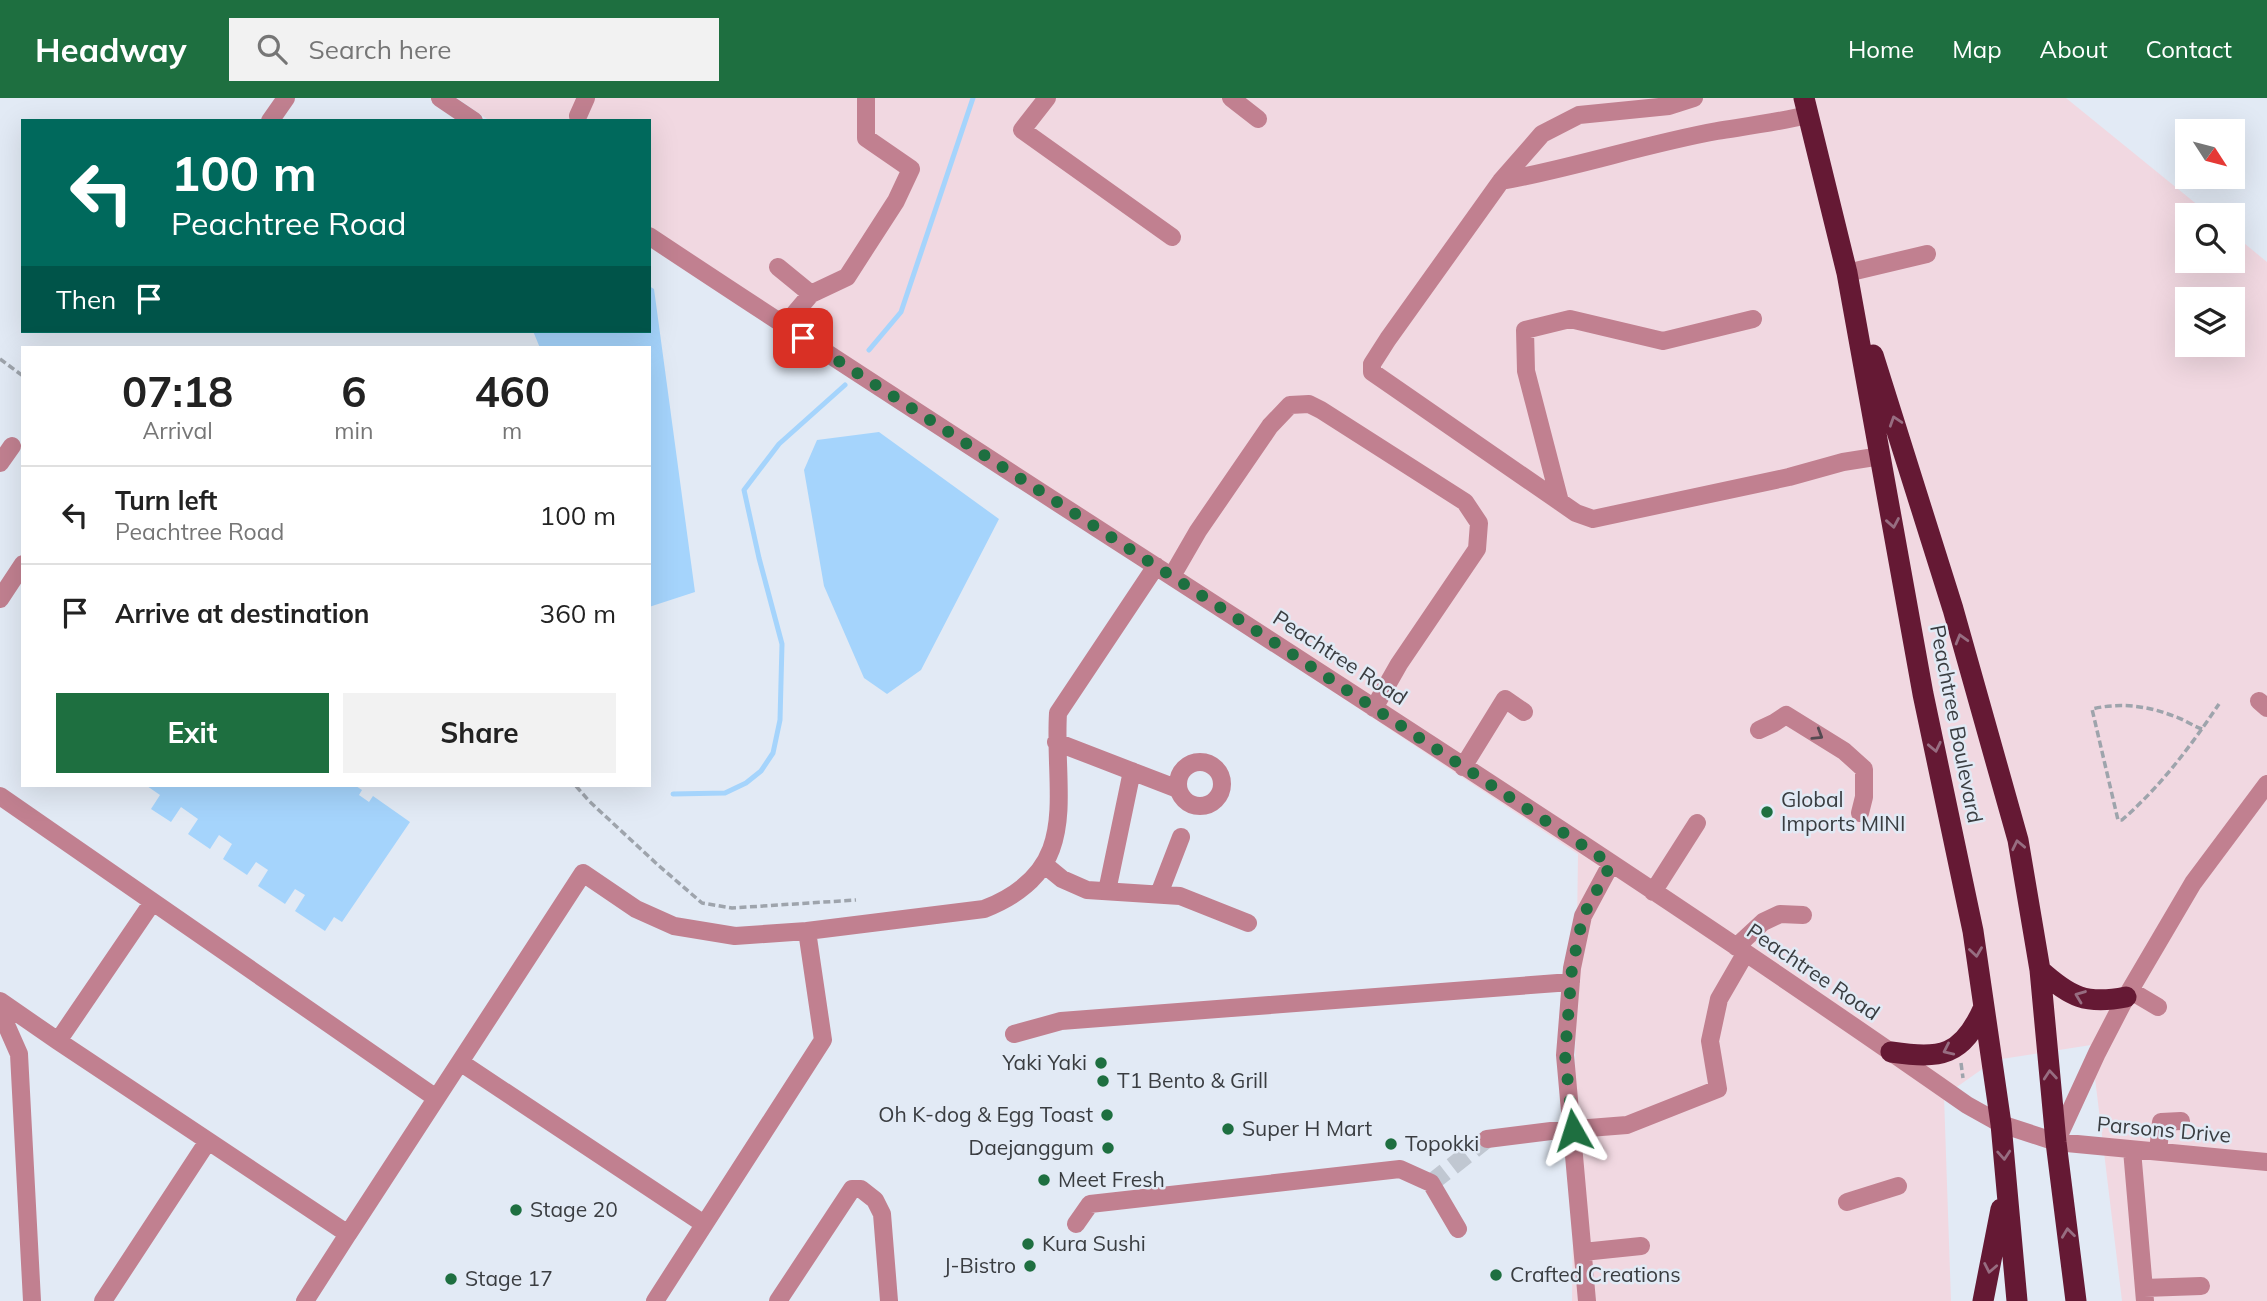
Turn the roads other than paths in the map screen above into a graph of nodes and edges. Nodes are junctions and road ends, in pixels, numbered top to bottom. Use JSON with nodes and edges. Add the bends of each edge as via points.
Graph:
{"nodes":[{"id":1,"x":286,"y":98,"type":"edge"},
{"id":2,"x":440,"y":98,"type":"edge"},
{"id":3,"x":586,"y":98,"type":"edge"},
{"id":4,"x":866,"y":98,"type":"edge"},
{"id":5,"x":1046,"y":98,"type":"edge"},
{"id":6,"x":1231,"y":98,"type":"edge"},
{"id":7,"x":1694,"y":98,"type":"edge"},
{"id":8,"x":460,"y":104,"type":"edge"},
{"id":9,"x":1579,"y":107,"type":"edge"},
{"id":10,"x":1806,"y":107,"type":"edge"},
{"id":11,"x":578,"y":116,"type":"dead end"},
{"id":12,"x":271,"y":119,"type":"edge"},
{"id":13,"x":472,"y":119,"type":"edge"},
{"id":14,"x":1258,"y":119,"type":"dead end"},
{"id":15,"x":1501,"y":181,"type":"junction"},
{"id":16,"x":651,"y":237,"type":"edge"},
{"id":17,"x":1171,"y":237,"type":"dead end"},
{"id":18,"x":1927,"y":254,"type":"dead end"},
{"id":19,"x":778,"y":267,"type":"dead end"},
{"id":20,"x":1847,"y":273,"type":"junction"},
{"id":21,"x":811,"y":294,"type":"junction"},
{"id":22,"x":1753,"y":319,"type":"dead end"},
{"id":23,"x":784,"y":326,"type":"junction"},
{"id":24,"x":12,"y":446,"type":"dead end"},
{"id":25,"x":1881,"y":456,"type":"junction"},
{"id":26,"x":0,"y":463,"type":"edge"},
{"id":27,"x":1560,"y":502,"type":"junction"},
{"id":28,"x":1156,"y":566,"type":"junction"},
{"id":29,"x":21,"y":567,"type":"edge"},
{"id":30,"x":1172,"y":576,"type":"junction"},
{"id":31,"x":0,"y":599,"type":"edge"},
{"id":32,"x":1374,"y":708,"type":"junction"},
{"id":33,"x":1524,"y":712,"type":"dead end"},
{"id":34,"x":1759,"y":730,"type":"dead end"},
{"id":35,"x":1056,"y":742,"type":"junction"},
{"id":36,"x":1463,"y":767,"type":"junction"},
{"id":37,"x":1132,"y":771,"type":"junction"},
{"id":38,"x":2267,"y":784,"type":"edge"},
{"id":39,"x":1178,"y":789,"type":"dead end"},
{"id":40,"x":0,"y":796,"type":"edge"},
{"id":41,"x":1860,"y":813,"type":"dead end"},
{"id":42,"x":1697,"y":822,"type":"dead end"},
{"id":43,"x":1181,"y":837,"type":"dead end"},
{"id":44,"x":1611,"y":864,"type":"junction"},
{"id":45,"x":1045,"y":865,"type":"junction"},
{"id":46,"x":1107,"y":891,"type":"junction"},
{"id":47,"x":1653,"y":892,"type":"junction"},
{"id":48,"x":1159,"y":894,"type":"junction"},
{"id":49,"x":152,"y":902,"type":"junction"},
{"id":50,"x":1803,"y":915,"type":"dead end"},
{"id":51,"x":1248,"y":923,"type":"dead end"},
{"id":52,"x":807,"y":931,"type":"junction"},
{"id":53,"x":1740,"y":950,"type":"junction"},
{"id":54,"x":2040,"y":970,"type":"junction"},
{"id":55,"x":1571,"y":982,"type":"junction"},
{"id":56,"x":2128,"y":994,"type":"junction"},
{"id":57,"x":0,"y":1001,"type":"edge"},
{"id":58,"x":1984,"y":1007,"type":"junction"},
{"id":59,"x":2158,"y":1007,"type":"dead end"},
{"id":60,"x":0,"y":1011,"type":"edge"},
{"id":61,"x":1014,"y":1034,"type":"dead end"},
{"id":62,"x":58,"y":1041,"type":"junction"},
{"id":63,"x":1891,"y":1052,"type":"junction"},
{"id":64,"x":460,"y":1062,"type":"junction"},
{"id":65,"x":436,"y":1098,"type":"junction"},
{"id":66,"x":2182,"y":1121,"type":"dead end"},
{"id":67,"x":2001,"y":1124,"type":"junction"},
{"id":68,"x":1573,"y":1130,"type":"junction"},
{"id":69,"x":1487,"y":1139,"type":"tunnel mouth"},
{"id":70,"x":208,"y":1141,"type":"junction"},
{"id":71,"x":2056,"y":1142,"type":"junction"},
{"id":72,"x":2133,"y":1150,"type":"junction"},
{"id":73,"x":2158,"y":1152,"type":"junction"},
{"id":74,"x":2267,"y":1162,"type":"edge"},
{"id":75,"x":1898,"y":1186,"type":"dead end"},
{"id":76,"x":2006,"y":1186,"type":"junction"},
{"id":77,"x":1847,"y":1202,"type":"dead end"},
{"id":78,"x":704,"y":1224,"type":"junction"},
{"id":79,"x":1076,"y":1224,"type":"dead end"},
{"id":80,"x":1458,"y":1229,"type":"dead end"},
{"id":81,"x":348,"y":1234,"type":"junction"},
{"id":82,"x":1642,"y":1246,"type":"dead end"},
{"id":83,"x":1583,"y":1252,"type":"junction"},
{"id":84,"x":2201,"y":1286,"type":"dead end"},
{"id":85,"x":2144,"y":1295,"type":"edge"},
{"id":86,"x":32,"y":1301,"type":"edge"},
{"id":87,"x":103,"y":1301,"type":"edge"},
{"id":88,"x":304,"y":1301,"type":"edge"},
{"id":89,"x":655,"y":1301,"type":"edge"},
{"id":90,"x":778,"y":1301,"type":"edge"},
{"id":91,"x":889,"y":1301,"type":"edge"},
{"id":92,"x":1587,"y":1301,"type":"edge"},
{"id":93,"x":1983,"y":1301,"type":"edge"},
{"id":94,"x":2017,"y":1301,"type":"edge"},
{"id":95,"x":2076,"y":1301,"type":"edge"}],
"edges":[{"from":1,"to":12,"type":"street"},
{"from":2,"to":8,"type":"street"},
{"from":3,"to":11,"type":"street"},
{"from":4,"to":21,"type":"street","via":[[866,138],[911,169],[847,277]]},
{"from":5,"to":17,"type":"street","via":[[1022,130]]},
{"from":6,"to":14,"type":"street"},
{"from":7,"to":9,"type":"street","via":[[1668,106]]},
{"from":8,"to":13,"type":"street"},
{"from":9,"to":15,"type":"street","via":[[1542,134]]},
{"from":10,"to":15,"type":"street","via":[[1768,124],[1717,131]]},
{"from":10,"to":20,"type":"highway","name":"Peachtree Boulevard"},
{"from":15,"to":27,"type":"street","via":[[1383,347],[1371,372]]},
{"from":16,"to":23,"type":"street","name":"Peachtree Road"},
{"from":18,"to":20,"type":"street"},
{"from":19,"to":21,"type":"street"},
{"from":20,"to":25,"type":"highway","name":"Peachtree Boulevard"},
{"from":54,"to":20,"type":"highway","name":"Peachtree Boulevard","one_way":true,"via":[[2018,840],[1914,480]]},
{"from":21,"to":23,"type":"street"},
{"from":22,"to":27,"type":"street","via":[[1663,341],[1570,319],[1525,330],[1526,371]]},
{"from":23,"to":28,"type":"street","name":"Peachtree Road"},
{"from":24,"to":26,"type":"street"},
{"from":25,"to":27,"type":"street","via":[[1592,519]]},
{"from":25,"to":58,"type":"highway","name":"Peachtree Boulevard","one_way":true},
{"from":28,"to":30,"type":"street","name":"Peachtree Road"},
{"from":28,"to":35,"type":"street","via":[[1058,713]]},
{"from":29,"to":31,"type":"street"},
{"from":30,"to":32,"type":"street","name":"Peachtree Road"},
{"from":30,"to":32,"type":"street","via":[[1270,426],[1290,405],[1309,404],[1321,410],[1465,502],[1479,523],[1477,549]]},
{"from":32,"to":36,"type":"street","name":"Peachtree Road"},
{"from":33,"to":36,"type":"street","via":[[1505,699]]},
{"from":34,"to":41,"type":"street","one_way":true,"via":[[1786,715],[1844,751],[1864,769]]},
{"from":35,"to":37,"type":"street"},
{"from":35,"to":45,"type":"street","via":[[1059,815]]},
{"from":36,"to":44,"type":"street","name":"Peachtree Road"},
{"from":37,"to":39,"type":"street"},
{"from":37,"to":46,"type":"street"},
{"from":38,"to":56,"type":"street","via":[[2193,883]]},
{"from":40,"to":49,"type":"street"},
{"from":42,"to":47,"type":"street"},
{"from":43,"to":48,"type":"street"},
{"from":44,"to":47,"type":"street","name":"Peachtree Road"},
{"from":44,"to":55,"type":"street","via":[[1583,916]]},
{"from":45,"to":46,"type":"street","via":[[1087,890]]},
{"from":45,"to":52,"type":"street","via":[[1006,900],[984,909]]},
{"from":46,"to":48,"type":"street"},
{"from":47,"to":53,"type":"street","name":"Peachtree Road"},
{"from":48,"to":51,"type":"street","via":[[1180,896]]},
{"from":49,"to":62,"type":"street"},
{"from":49,"to":65,"type":"street"},
{"from":50,"to":53,"type":"street","via":[[1780,914],[1763,922]]},
{"from":52,"to":64,"type":"street","via":[[735,936],[674,926],[636,909],[583,873]]},
{"from":52,"to":78,"type":"street","via":[[823,1040]]},
{"from":53,"to":63,"type":"street","name":"Peachtree Road"},
{"from":53,"to":68,"type":"street","via":[[1719,999],[1710,1041],[1718,1089],[1627,1125]]},
{"from":56,"to":54,"type":"highway","one_way":true,"via":[[2105,1002],[2085,1000],[2059,987]]},
{"from":71,"to":54,"type":"highway","name":"Peachtree Boulevard","one_way":true},
{"from":55,"to":61,"type":"street","via":[[1061,1020]]},
{"from":55,"to":68,"type":"street","via":[[1565,1055]]},
{"from":56,"to":59,"type":"street"},
{"from":56,"to":71,"type":"street"},
{"from":57,"to":62,"type":"street"},
{"from":58,"to":63,"type":"highway","one_way":true,"via":[[1971,1032],[1950,1051],[1931,1056]]},
{"from":58,"to":67,"type":"highway","name":"Peachtree Boulevard"},
{"from":60,"to":86,"type":"street","via":[[19,1054]]},
{"from":62,"to":70,"type":"street"},
{"from":63,"to":67,"type":"street","name":"Peachtree Road"},
{"from":64,"to":65,"type":"street"},
{"from":64,"to":78,"type":"street"},
{"from":65,"to":81,"type":"street"},
{"from":66,"to":73,"type":"street","via":[[2161,1122]]},
{"from":67,"to":71,"type":"street","name":"Parsons Drive"},
{"from":67,"to":76,"type":"highway","name":"Peachtree Boulevard","one_way":true},
{"from":68,"to":69,"type":"street"},
{"from":68,"to":83,"type":"street"},
{"from":70,"to":81,"type":"street"},
{"from":70,"to":87,"type":"street"},
{"from":71,"to":72,"type":"street","name":"Parsons Drive"},
{"from":95,"to":71,"type":"highway","name":"Peachtree Boulevard","one_way":true},
{"from":72,"to":73,"type":"street","name":"Parsons Drive"},
{"from":72,"to":85,"type":"street"},
{"from":73,"to":74,"type":"street","name":"Parsons Drive"},
{"from":75,"to":77,"type":"street"},
{"from":76,"to":93,"type":"highway","one_way":true},
{"from":76,"to":94,"type":"highway","name":"Peachtree Boulevard"},
{"from":78,"to":89,"type":"street"},
{"from":79,"to":80,"type":"street","via":[[1090,1204],[1400,1169],[1431,1182]]},
{"from":81,"to":88,"type":"street"},
{"from":82,"to":83,"type":"street"},
{"from":83,"to":92,"type":"street"},
{"from":84,"to":85,"type":"street"},
{"from":90,"to":91,"type":"street","via":[[852,1189],[861,1189],[875,1200],[882,1214]]}]}
